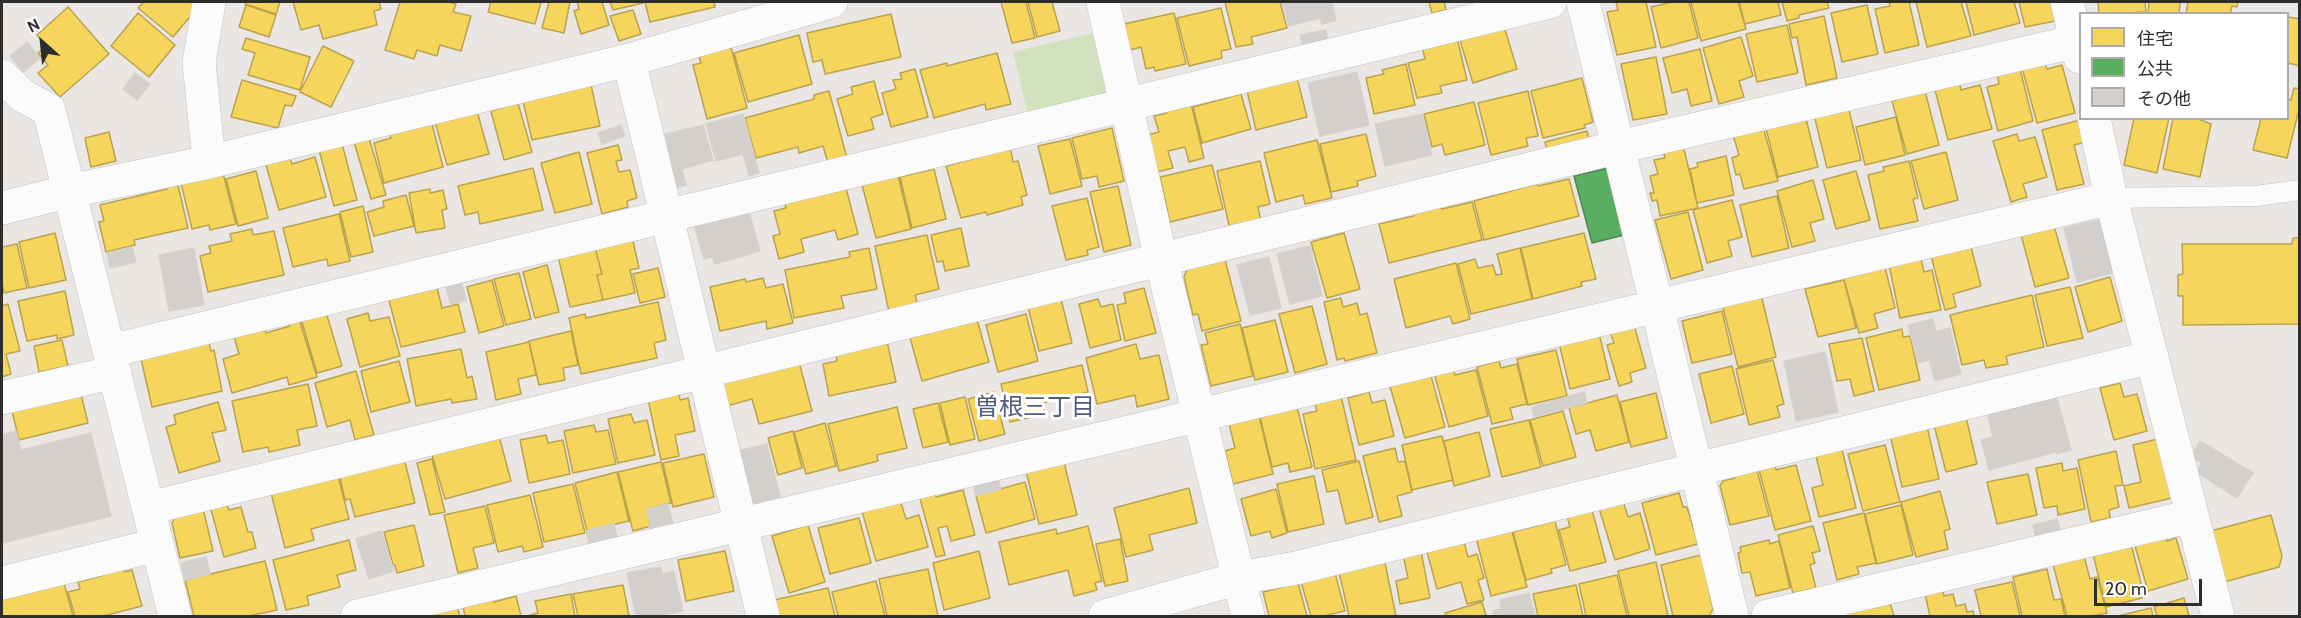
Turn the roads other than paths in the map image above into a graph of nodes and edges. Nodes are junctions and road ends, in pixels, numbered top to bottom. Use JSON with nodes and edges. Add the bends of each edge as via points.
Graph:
{"nodes":[{"id":1,"x":209,"y":2,"type":"edge"},
{"id":2,"x":831,"y":2,"type":"edge"},
{"id":3,"x":1102,"y":2,"type":"edge"},
{"id":4,"x":1550,"y":2,"type":"edge"},
{"id":5,"x":1583,"y":2,"type":"edge"},
{"id":6,"x":2067,"y":2,"type":"edge"},
{"id":7,"x":2079,"y":49,"type":"edge"},
{"id":8,"x":629,"y":60,"type":"junction"},
{"id":9,"x":2,"y":76,"type":"edge"},
{"id":10,"x":1126,"y":104,"type":"junction"},
{"id":11,"x":2094,"y":120,"type":"edge"},
{"id":12,"x":1619,"y":147,"type":"junction"},
{"id":13,"x":209,"y":162,"type":"junction"},
{"id":14,"x":2300,"y":190,"type":"edge"},
{"id":15,"x":70,"y":191,"type":"junction"},
{"id":16,"x":2111,"y":198,"type":"junction"},
{"id":17,"x":2,"y":208,"type":"edge"},
{"id":18,"x":666,"y":216,"type":"junction"},
{"id":19,"x":1161,"y":259,"type":"junction"},
{"id":20,"x":1657,"y":306,"type":"junction"},
{"id":21,"x":2152,"y":357,"type":"junction"},
{"id":22,"x":113,"y":361,"type":"junction"},
{"id":23,"x":703,"y":371,"type":"junction"},
{"id":24,"x":2,"y":398,"type":"edge"},
{"id":25,"x":1199,"y":416,"type":"junction"},
{"id":26,"x":1696,"y":470,"type":"junction"},
{"id":27,"x":149,"y":508,"type":"junction"},
{"id":28,"x":2192,"y":516,"type":"junction"},
{"id":29,"x":740,"y":525,"type":"junction"},
{"id":30,"x":157,"y":545,"type":"junction"},
{"id":31,"x":1239,"y":578,"type":"junction"},
{"id":32,"x":2,"y":583,"type":"edge"},
{"id":33,"x":175,"y":616,"type":"edge"},
{"id":34,"x":357,"y":616,"type":"edge"},
{"id":35,"x":763,"y":616,"type":"edge"},
{"id":36,"x":1105,"y":616,"type":"edge"},
{"id":37,"x":1248,"y":616,"type":"edge"},
{"id":38,"x":1732,"y":616,"type":"edge"},
{"id":39,"x":1768,"y":616,"type":"edge"},
{"id":40,"x":2218,"y":616,"type":"edge"}],
"edges":[{"from":1,"to":13,"type":"street","via":[[199,63]]},
{"from":2,"to":8,"type":"street"},
{"from":3,"to":10,"type":"street"},
{"from":4,"to":10,"type":"street"},
{"from":5,"to":12,"type":"street"},
{"from":6,"to":7,"type":"street"},
{"from":7,"to":12,"type":"street"},
{"from":8,"to":13,"type":"street"},
{"from":8,"to":18,"type":"street"},
{"from":9,"to":15,"type":"street","via":[[23,96],[49,110]]},
{"from":10,"to":18,"type":"street"},
{"from":10,"to":19,"type":"street"},
{"from":11,"to":16,"type":"street"},
{"from":12,"to":19,"type":"street"},
{"from":12,"to":20,"type":"street"},
{"from":13,"to":15,"type":"street"},
{"from":14,"to":16,"type":"lane","via":[[2256,196]]},
{"from":15,"to":17,"type":"street"},
{"from":15,"to":22,"type":"street"},
{"from":16,"to":20,"type":"street"},
{"from":16,"to":21,"type":"street"},
{"from":18,"to":22,"type":"street"},
{"from":18,"to":23,"type":"street"},
{"from":19,"to":23,"type":"street"},
{"from":19,"to":25,"type":"street"},
{"from":20,"to":25,"type":"street"},
{"from":20,"to":26,"type":"street"},
{"from":21,"to":26,"type":"street"},
{"from":21,"to":28,"type":"street"},
{"from":22,"to":24,"type":"street"},
{"from":22,"to":27,"type":"street"},
{"from":23,"to":27,"type":"street"},
{"from":23,"to":29,"type":"street"},
{"from":25,"to":29,"type":"street"},
{"from":25,"to":31,"type":"street"},
{"from":26,"to":31,"type":"street","via":[[1296,568]]},
{"from":26,"to":38,"type":"street"},
{"from":27,"to":30,"type":"street"},
{"from":28,"to":39,"type":"street"},
{"from":28,"to":40,"type":"street"},
{"from":29,"to":34,"type":"street"},
{"from":29,"to":35,"type":"street"},
{"from":30,"to":32,"type":"street"},
{"from":30,"to":33,"type":"street"},
{"from":31,"to":36,"type":"street"},
{"from":31,"to":37,"type":"street"}]}
